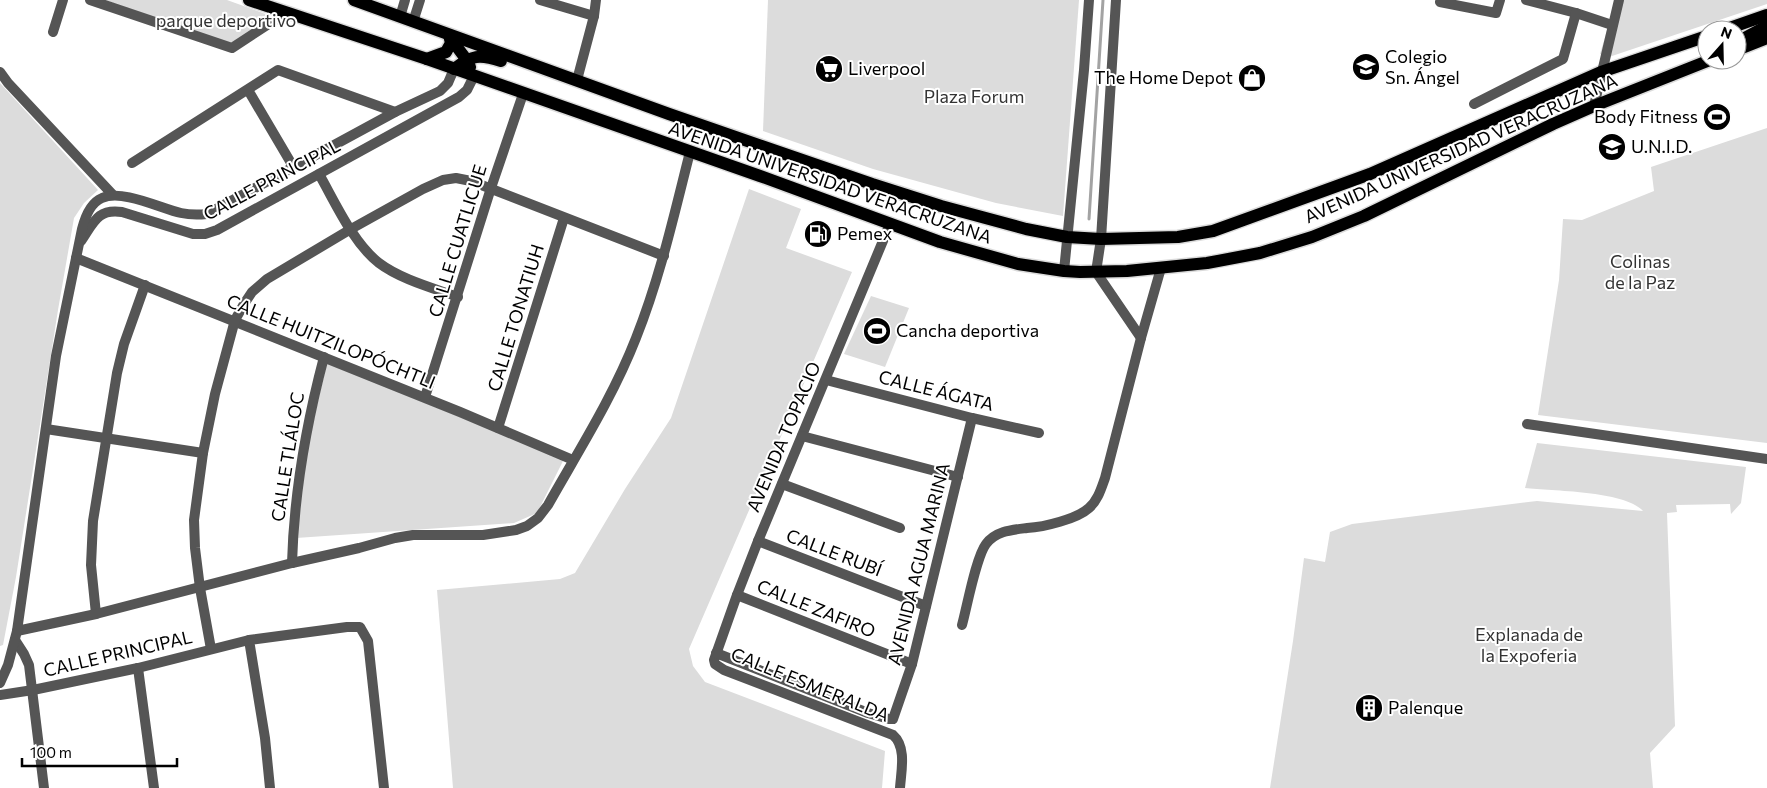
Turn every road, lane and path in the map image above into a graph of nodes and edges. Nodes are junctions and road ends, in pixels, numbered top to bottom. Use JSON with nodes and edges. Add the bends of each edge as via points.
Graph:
{"nodes":[{"id":1,"x":63,"y":0,"type":"edge"},
{"id":2,"x":90,"y":0,"type":"edge"},
{"id":3,"x":249,"y":0,"type":"edge"},
{"id":4,"x":354,"y":0,"type":"edge"},
{"id":5,"x":405,"y":0,"type":"edge"},
{"id":6,"x":420,"y":0,"type":"edge"},
{"id":7,"x":540,"y":0,"type":"edge"},
{"id":8,"x":596,"y":0,"type":"edge"},
{"id":9,"x":1089,"y":0,"type":"edge"},
{"id":10,"x":1116,"y":0,"type":"edge"},
{"id":11,"x":1500,"y":0,"type":"edge"},
{"id":12,"x":1526,"y":0,"type":"edge"},
{"id":13,"x":1618,"y":0,"type":"edge"},
{"id":14,"x":1440,"y":2,"type":"dead end"},
{"id":15,"x":1558,"y":4,"type":"edge"},
{"id":16,"x":287,"y":12,"type":"junction"},
{"id":17,"x":1576,"y":13,"type":"junction"},
{"id":18,"x":1767,"y":15,"type":"edge"},
{"id":19,"x":594,"y":16,"type":"junction"},
{"id":20,"x":400,"y":17,"type":"junction"},
{"id":21,"x":413,"y":22,"type":"junction"},
{"id":22,"x":1747,"y":22,"type":"edge"},
{"id":23,"x":1612,"y":25,"type":"junction"},
{"id":24,"x":1767,"y":26,"type":"edge"},
{"id":25,"x":53,"y":32,"type":"dead end"},
{"id":26,"x":450,"y":37,"type":"junction"},
{"id":27,"x":1747,"y":37,"type":"edge"},
{"id":28,"x":1767,"y":38,"type":"edge"},
{"id":29,"x":1697,"y":39,"type":"edge"},
{"id":30,"x":1747,"y":46,"type":"edge"},
{"id":31,"x":466,"y":59,"type":"junction"},
{"id":32,"x":427,"y":60,"type":"junction"},
{"id":33,"x":1697,"y":65,"type":"edge"},
{"id":34,"x":454,"y":69,"type":"junction"},
{"id":35,"x":0,"y":72,"type":"edge"},
{"id":36,"x":1601,"y":72,"type":"junction"},
{"id":37,"x":474,"y":76,"type":"junction"},
{"id":38,"x":577,"y":80,"type":"junction"},
{"id":39,"x":248,"y":90,"type":"junction"},
{"id":40,"x":523,"y":94,"type":"junction"},
{"id":41,"x":1474,"y":104,"type":"dead end"},
{"id":42,"x":1594,"y":106,"type":"junction"},
{"id":43,"x":395,"y":112,"type":"junction"},
{"id":44,"x":690,"y":152,"type":"junction"},
{"id":45,"x":132,"y":163,"type":"dead end"},
{"id":46,"x":294,"y":168,"type":"junction"},
{"id":47,"x":319,"y":174,"type":"junction"},
{"id":48,"x":491,"y":188,"type":"junction"},
{"id":49,"x":112,"y":195,"type":"junction"},
{"id":50,"x":564,"y":218,"type":"junction"},
{"id":51,"x":890,"y":224,"type":"junction"},
{"id":52,"x":350,"y":229,"type":"junction"},
{"id":53,"x":1067,"y":237,"type":"junction"},
{"id":54,"x":1101,"y":239,"type":"junction"},
{"id":55,"x":79,"y":244,"type":"junction"},
{"id":56,"x":664,"y":256,"type":"junction"},
{"id":57,"x":76,"y":258,"type":"junction"},
{"id":58,"x":1161,"y":268,"type":"junction"},
{"id":59,"x":1064,"y":272,"type":"junction"},
{"id":60,"x":1096,"y":272,"type":"junction"},
{"id":61,"x":145,"y":285,"type":"junction"},
{"id":62,"x":458,"y":297,"type":"junction"},
{"id":63,"x":235,"y":320,"type":"junction"},
{"id":64,"x":1141,"y":338,"type":"junction"},
{"id":65,"x":324,"y":357,"type":"junction"},
{"id":66,"x":826,"y":380,"type":"junction"},
{"id":67,"x":425,"y":398,"type":"junction"},
{"id":68,"x":972,"y":418,"type":"junction"},
{"id":69,"x":1527,"y":424,"type":"dead end"},
{"id":70,"x":498,"y":428,"type":"junction"},
{"id":71,"x":46,"y":429,"type":"junction"},
{"id":72,"x":1039,"y":433,"type":"dead end"},
{"id":73,"x":802,"y":436,"type":"junction"},
{"id":74,"x":107,"y":439,"type":"junction"},
{"id":75,"x":203,"y":453,"type":"junction"},
{"id":76,"x":1767,"y":459,"type":"edge"},
{"id":77,"x":573,"y":460,"type":"junction"},
{"id":78,"x":958,"y":477,"type":"junction"},
{"id":79,"x":782,"y":484,"type":"junction"},
{"id":80,"x":900,"y":528,"type":"dead end"},
{"id":81,"x":758,"y":541,"type":"junction"},
{"id":82,"x":292,"y":564,"type":"junction"},
{"id":83,"x":200,"y":588,"type":"junction"},
{"id":84,"x":737,"y":595,"type":"junction"},
{"id":85,"x":926,"y":606,"type":"junction"},
{"id":86,"x":96,"y":614,"type":"junction"},
{"id":87,"x":962,"y":625,"type":"dead end"},
{"id":88,"x":16,"y":636,"type":"junction"},
{"id":89,"x":249,"y":640,"type":"junction"},
{"id":90,"x":211,"y":649,"type":"junction"},
{"id":91,"x":716,"y":653,"type":"junction"},
{"id":92,"x":715,"y":664,"type":"joint"},
{"id":93,"x":912,"y":664,"type":"junction"},
{"id":94,"x":138,"y":668,"type":"junction"},
{"id":95,"x":0,"y":683,"type":"edge"},
{"id":96,"x":33,"y":690,"type":"junction"},
{"id":97,"x":0,"y":695,"type":"edge"},
{"id":98,"x":44,"y":788,"type":"edge"},
{"id":99,"x":154,"y":788,"type":"edge"},
{"id":100,"x":270,"y":788,"type":"edge"},
{"id":101,"x":384,"y":788,"type":"edge"},
{"id":102,"x":900,"y":788,"type":"edge"}],
"edges":[{"from":1,"to":25,"type":"street"},
{"from":2,"to":16,"type":"street","via":[[232,48]]},
{"from":3,"to":16,"type":"main road","name":"AVENIDA UNIVERSIDAD VERACRUZANA"},
{"from":4,"to":20,"type":"main road","name":"AVENIDA UNIVERSIDAD VERACRUZANA"},
{"from":5,"to":20,"type":"street"},
{"from":6,"to":21,"type":"street"},
{"from":7,"to":19,"type":"street"},
{"from":8,"to":19,"type":"street"},
{"from":9,"to":53,"type":"street"},
{"from":10,"to":54,"type":"street"},
{"from":11,"to":14,"type":"street","via":[[1496,14]]},
{"from":12,"to":15,"type":"street"},
{"from":13,"to":23,"type":"street"},
{"from":15,"to":17,"type":"street"},
{"from":16,"to":32,"type":"main road","name":"AVENIDA UNIVERSIDAD VERACRUZANA"},
{"from":17,"to":23,"type":"street"},
{"from":17,"to":41,"type":"street","via":[[1563,59]]},
{"from":18,"to":22,"type":"main road"},
{"from":19,"to":38,"type":"street"},
{"from":20,"to":21,"type":"main road","name":"AVENIDA UNIVERSIDAD VERACRUZANA"},
{"from":21,"to":26,"type":"main road","name":"AVENIDA UNIVERSIDAD VERACRUZANA"},
{"from":23,"to":36,"type":"street"},
{"from":24,"to":27,"type":"main road"},
{"from":26,"to":31,"type":"main road"},
{"from":26,"to":32,"type":"main road","via":[[446,52]]},
{"from":26,"to":38,"type":"main road","name":"AVENIDA UNIVERSIDAD VERACRUZANA"},
{"from":28,"to":30,"type":"main road"},
{"from":29,"to":36,"type":"main road","name":"AVENIDA UNIVERSIDAD VERACRUZANA"},
{"from":31,"to":34,"type":"main road"},
{"from":31,"to":37,"type":"main road"},
{"from":31,"to":38,"type":"main road","via":[[480,56],[544,77]]},
{"from":32,"to":34,"type":"main road","name":"AVENIDA UNIVERSIDAD VERACRUZANA"},
{"from":33,"to":42,"type":"main road","name":"AVENIDA UNIVERSIDAD VERACRUZANA"},
{"from":34,"to":37,"type":"main road","name":"AVENIDA UNIVERSIDAD VERACRUZANA"},
{"from":34,"to":43,"type":"street","name":"CALLE PRINCIPAL","via":[[440,91]]},
{"from":35,"to":49,"type":"street"},
{"from":36,"to":42,"type":"street"},
{"from":36,"to":54,"type":"main road","name":"AVENIDA UNIVERSIDAD VERACRUZANA","via":[[1370,174],[1213,231],[1178,237]]},
{"from":37,"to":40,"type":"main road","name":"AVENIDA UNIVERSIDAD VERACRUZANA"},
{"from":37,"to":47,"type":"street","name":"CALLE PRINCIPAL","via":[[467,90],[458,97]]},
{"from":38,"to":53,"type":"main road","name":"AVENIDA UNIVERSIDAD VERACRUZANA","via":[[872,184],[994,221]]},
{"from":39,"to":43,"type":"street","via":[[278,70]]},
{"from":39,"to":45,"type":"street"},
{"from":39,"to":46,"type":"street"},
{"from":40,"to":44,"type":"main road","name":"AVENIDA UNIVERSIDAD VERACRUZANA"},
{"from":40,"to":48,"type":"street","name":"CALLE CUATLICUE"},
{"from":42,"to":58,"type":"main road","name":"AVENIDA UNIVERSIDAD VERACRUZANA","via":[[1364,216],[1312,237],[1245,256]]},
{"from":43,"to":46,"type":"street","name":"CALLE PRINCIPAL"},
{"from":44,"to":51,"type":"main road","name":"AVENIDA UNIVERSIDAD VERACRUZANA"},
{"from":44,"to":56,"type":"street"},
{"from":46,"to":49,"type":"street","name":"CALLE PRINCIPAL","via":[[208,214],[196,216]]},
{"from":47,"to":52,"type":"street"},
{"from":47,"to":55,"type":"street","name":"CALLE PRINCIPAL","via":[[211,232],[187,233],[111,210],[96,218]]},
{"from":48,"to":50,"type":"street"},
{"from":48,"to":52,"type":"street","via":[[456,178],[443,180]]},
{"from":48,"to":62,"type":"street","name":"CALLE CUATLICUE"},
{"from":49,"to":55,"type":"street","name":"CALLE PRINCIPAL","via":[[94,203],[89,210],[84,218]]},
{"from":50,"to":56,"type":"street"},
{"from":50,"to":70,"type":"street","name":"CALLE TONATIUH"},
{"from":51,"to":59,"type":"main road","name":"AVENIDA UNIVERSIDAD VERACRUZANA","via":[[990,257]]},
{"from":51,"to":66,"type":"street","name":"AVENIDA TOPACIO"},
{"from":52,"to":62,"type":"street","via":[[380,264]]},
{"from":52,"to":63,"type":"street","via":[[267,279],[252,292]]},
{"from":53,"to":54,"type":"main road","name":"AVENIDA UNIVERSIDAD VERACRUZANA"},
{"from":53,"to":59,"type":"street"},
{"from":54,"to":60,"type":"street"},
{"from":55,"to":57,"type":"street","name":"CALLE PRINCIPAL"},
{"from":56,"to":77,"type":"street","via":[[623,369]]},
{"from":57,"to":61,"type":"street","name":"CALLE HUITZILOPÓCHTLI"},
{"from":57,"to":71,"type":"street","name":"CALLE PRINCIPAL","via":[[56,356]]},
{"from":58,"to":60,"type":"main road","name":"AVENIDA UNIVERSIDAD VERACRUZANA"},
{"from":58,"to":64,"type":"street"},
{"from":59,"to":60,"type":"main road","name":"AVENIDA UNIVERSIDAD VERACRUZANA"},
{"from":60,"to":64,"type":"street"},
{"from":61,"to":63,"type":"street","name":"CALLE HUITZILOPÓCHTLI"},
{"from":61,"to":74,"type":"street","via":[[124,344]]},
{"from":62,"to":67,"type":"street","name":"CALLE CUATLICUE"},
{"from":63,"to":65,"type":"street","name":"CALLE HUITZILOPÓCHTLI"},
{"from":63,"to":75,"type":"street"},
{"from":64,"to":87,"type":"street","via":[[1106,478],[1098,497],[1088,509],[1075,516],[1032,528],[1004,531],[991,538],[981,552]]},
{"from":65,"to":67,"type":"street","name":"CALLE HUITZILOPÓCHTLI"},
{"from":65,"to":82,"type":"street","name":"CALLE TLÁLOC","via":[[302,458],[294,516]]},
{"from":66,"to":68,"type":"street","name":"CALLE ÁGATA"},
{"from":66,"to":73,"type":"street","name":"AVENIDA TOPACIO"},
{"from":67,"to":70,"type":"street","name":"CALLE HUITZILOPÓCHTLI"},
{"from":68,"to":72,"type":"street","name":"CALLE ÁGATA"},
{"from":68,"to":78,"type":"street","name":"AVENIDA AGUA MARINA"},
{"from":69,"to":76,"type":"street"},
{"from":70,"to":77,"type":"street","name":"CALLE HUITZILOPÓCHTLI"},
{"from":71,"to":74,"type":"street"},
{"from":71,"to":88,"type":"street","name":"CALLE PRINCIPAL"},
{"from":73,"to":78,"type":"street"},
{"from":73,"to":79,"type":"street","name":"AVENIDA TOPACIO"},
{"from":74,"to":75,"type":"street"},
{"from":74,"to":86,"type":"street","via":[[93,521],[91,565]]},
{"from":75,"to":83,"type":"street","via":[[194,520]]},
{"from":77,"to":82,"type":"street","via":[[548,505],[527,526],[483,535],[413,535]]},
{"from":78,"to":85,"type":"street","name":"AVENIDA AGUA MARINA"},
{"from":79,"to":80,"type":"street"},
{"from":79,"to":81,"type":"street","name":"AVENIDA TOPACIO"},
{"from":81,"to":84,"type":"street","name":"AVENIDA TOPACIO"},
{"from":81,"to":85,"type":"street","name":"CALLE RUBÍ"},
{"from":82,"to":83,"type":"street"},
{"from":83,"to":86,"type":"street"},
{"from":83,"to":90,"type":"street"},
{"from":84,"to":91,"type":"street","name":"AVENIDA TOPACIO"},
{"from":84,"to":93,"type":"street","name":"CALLE ZAFIRO"},
{"from":85,"to":93,"type":"street","name":"AVENIDA AGUA MARINA"},
{"from":86,"to":88,"type":"street"},
{"from":88,"to":95,"type":"street","name":"CALLE PRINCIPAL"},
{"from":88,"to":96,"type":"street","name":"CALLE PRINCIPAL","via":[[29,665]]},
{"from":89,"to":90,"type":"street","name":"CALLE PRINCIPAL"},
{"from":89,"to":100,"type":"street"},
{"from":89,"to":101,"type":"street","name":"CALLE PRINCIPAL","via":[[360,627],[368,641]]},
{"from":90,"to":94,"type":"street","name":"CALLE PRINCIPAL"},
{"from":91,"to":92,"type":"street","name":"AVENIDA TOPACIO"},
{"from":91,"to":93,"type":"street","name":"AVENIDA AGUA MARINA","via":[[889,719],[896,716]]},
{"from":92,"to":102,"type":"street","name":"CALLE ESMERALDA","via":[[892,735],[902,753]]},
{"from":94,"to":96,"type":"street","name":"CALLE PRINCIPAL"},
{"from":94,"to":99,"type":"street"},
{"from":96,"to":97,"type":"street","name":"CALLE PRINCIPAL"},
{"from":96,"to":98,"type":"street"}]}
